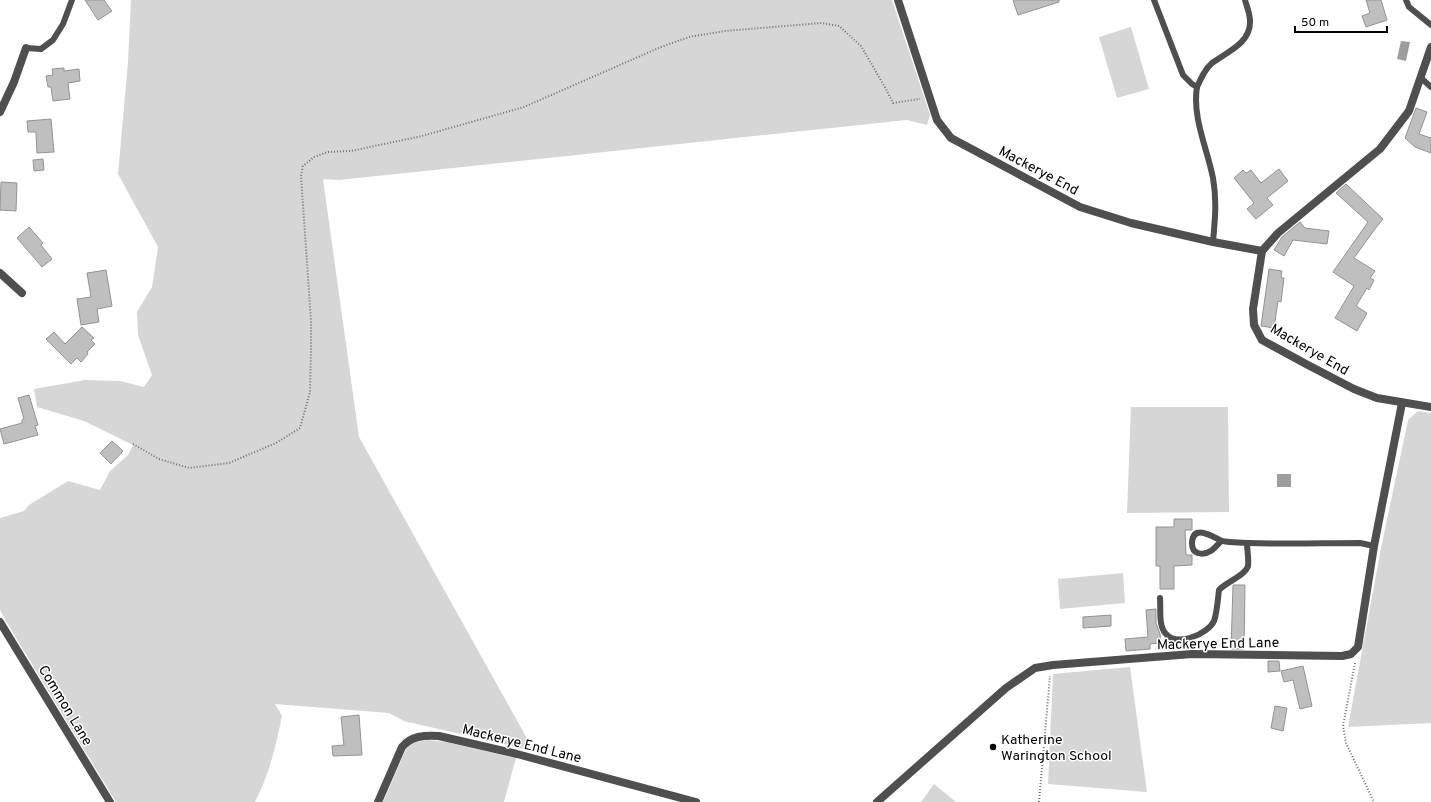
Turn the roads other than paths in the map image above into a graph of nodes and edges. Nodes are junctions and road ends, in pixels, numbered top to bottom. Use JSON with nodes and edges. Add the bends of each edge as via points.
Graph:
{"nodes":[{"id":1,"x":72,"y":0,"type":"edge"},
{"id":2,"x":898,"y":0,"type":"edge"},
{"id":3,"x":1154,"y":0,"type":"edge"},
{"id":4,"x":1245,"y":0,"type":"edge"},
{"id":5,"x":1406,"y":0,"type":"edge"},
{"id":6,"x":1431,"y":26,"type":"edge"},
{"id":7,"x":1431,"y":47,"type":"edge"},
{"id":8,"x":26,"y":48,"type":"joint"},
{"id":9,"x":1421,"y":78,"type":"junction"},
{"id":10,"x":1198,"y":87,"type":"junction"},
{"id":11,"x":1431,"y":87,"type":"edge"},
{"id":12,"x":0,"y":112,"type":"edge"},
{"id":13,"x":1213,"y":242,"type":"junction"},
{"id":14,"x":1262,"y":251,"type":"junction"},
{"id":15,"x":0,"y":274,"type":"edge"},
{"id":16,"x":22,"y":292,"type":"dead end"},
{"id":17,"x":1402,"y":403,"type":"junction"},
{"id":18,"x":1431,"y":406,"type":"edge"},
{"id":19,"x":1221,"y":541,"type":"junction"},
{"id":20,"x":1247,"y":543,"type":"junction"},
{"id":21,"x":1374,"y":546,"type":"junction"},
{"id":22,"x":1160,"y":598,"type":"dead end"},
{"id":23,"x":0,"y":622,"type":"edge"},
{"id":24,"x":110,"y":802,"type":"edge"},
{"id":25,"x":378,"y":802,"type":"edge"},
{"id":26,"x":696,"y":802,"type":"edge"},
{"id":27,"x":877,"y":802,"type":"edge"}],
"edges":[{"from":1,"to":8,"type":"lane","via":[[63,24],[53,40],[41,49]]},
{"from":2,"to":13,"type":"street","name":"Mackerye End","via":[[937,120],[951,138],[1080,207],[1131,223]]},
{"from":3,"to":10,"type":"lane","via":[[1183,74]]},
{"from":4,"to":10,"type":"lane","via":[[1250,21],[1245,39],[1211,64],[1203,74]]},
{"from":5,"to":6,"type":"lane"},
{"from":7,"to":9,"type":"street"},
{"from":8,"to":12,"type":"street"},
{"from":9,"to":11,"type":"lane"},
{"from":9,"to":14,"type":"street","via":[[1408,110],[1380,149],[1278,233]]},
{"from":10,"to":13,"type":"lane","via":[[1197,117],[1213,178],[1216,209]]},
{"from":13,"to":14,"type":"street","name":"Mackerye End"},
{"from":14,"to":17,"type":"street","name":"Mackerye End","via":[[1253,309],[1254,326],[1262,340],[1354,389],[1377,398]]},
{"from":15,"to":16,"type":"street"},
{"from":17,"to":18,"type":"street","name":"Mackerye End"},
{"from":17,"to":21,"type":"street"},
{"from":19,"to":19,"type":"lane","via":[[1216,548],[1206,553],[1199,554],[1192,546],[1195,534],[1207,533]]},
{"from":19,"to":20,"type":"lane"},
{"from":20,"to":21,"type":"lane"},
{"from":20,"to":22,"type":"lane","via":[[1248,566],[1245,572],[1219,590],[1214,621],[1202,633],[1193,638],[1170,638],[1162,624]]},
{"from":21,"to":27,"type":"street","name":"Mackerye End Lane","via":[[1358,647],[1351,654],[1192,654],[1035,668],[1006,688]]},
{"from":23,"to":24,"type":"street","name":"Common Lane"},
{"from":25,"to":26,"type":"street","name":"Mackerye End Lane","via":[[402,747],[407,741],[427,736],[439,736],[518,754]]}]}
